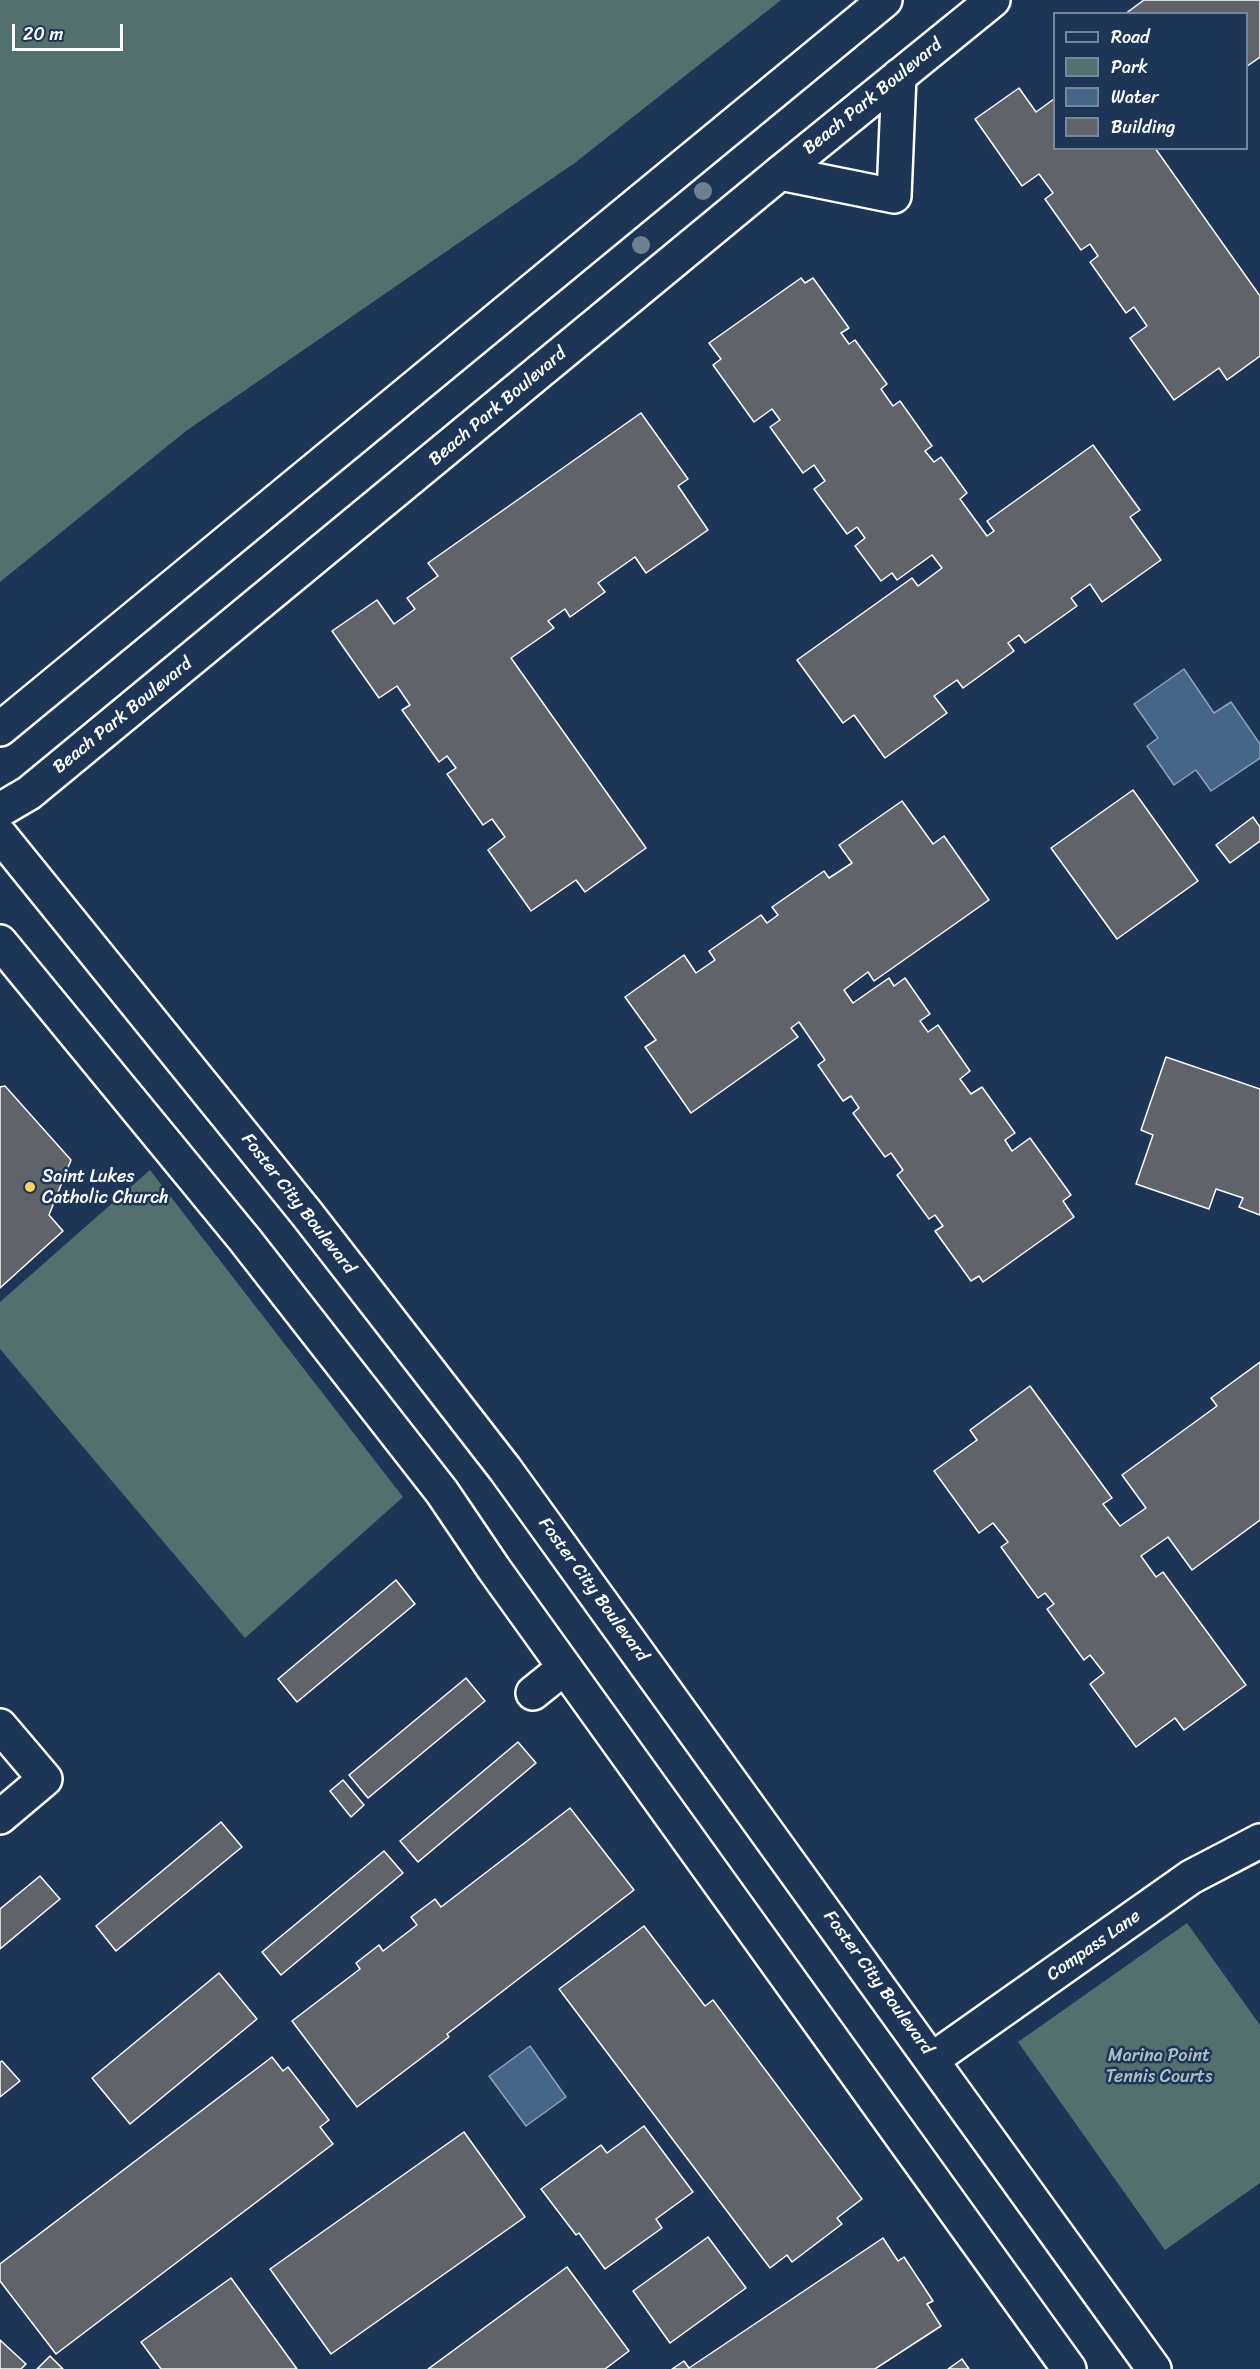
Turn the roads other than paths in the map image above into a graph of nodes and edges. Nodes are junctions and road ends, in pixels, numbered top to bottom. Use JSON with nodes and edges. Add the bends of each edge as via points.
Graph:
{"nodes":[{"id":1,"x":885,"y":0,"type":"edge"},
{"id":2,"x":993,"y":0,"type":"edge"},
{"id":3,"x":899,"y":76,"type":"junction"},
{"id":4,"x":780,"y":173,"type":"junction"},
{"id":5,"x":0,"y":729,"type":"edge"},
{"id":6,"x":0,"y":810,"type":"edge"},
{"id":7,"x":0,"y":835,"type":"edge"},
{"id":8,"x":0,"y":942,"type":"edge"},
{"id":9,"x":564,"y":1668,"type":"junction"},
{"id":10,"x":533,"y":1694,"type":"dead end"},
{"id":11,"x":0,"y":1726,"type":"edge"},
{"id":12,"x":0,"y":1817,"type":"edge"},
{"id":13,"x":1260,"y":1841,"type":"edge"},
{"id":14,"x":933,"y":2059,"type":"junction"},
{"id":15,"x":1057,"y":2365,"type":"edge"},
{"id":16,"x":1154,"y":2369,"type":"edge"}],
"edges":[{"from":1,"to":5,"type":"main road"},
{"from":2,"to":3,"type":"main road","name":"Beach Park Boulevard"},
{"from":3,"to":4,"type":"main road","name":"Beach Park Boulevard"},
{"from":3,"to":4,"type":"main road","via":[[894,196]]},
{"from":4,"to":6,"type":"main road","name":"Beach Park Boulevard","via":[[29,793]]},
{"from":7,"to":14,"type":"main road","name":"Foster City Boulevard","via":[[308,1214],[505,1468]]},
{"from":8,"to":9,"type":"main road","via":[[245,1240],[435,1483]]},
{"from":9,"to":10,"type":"main road"},
{"from":9,"to":15,"type":"main road"},
{"from":11,"to":12,"type":"main road","via":[[45,1779]]},
{"from":13,"to":14,"type":"main road","name":"Compass Lane","via":[[1191,1877]]},
{"from":14,"to":16,"type":"main road","name":"Foster City Boulevard"}]}
